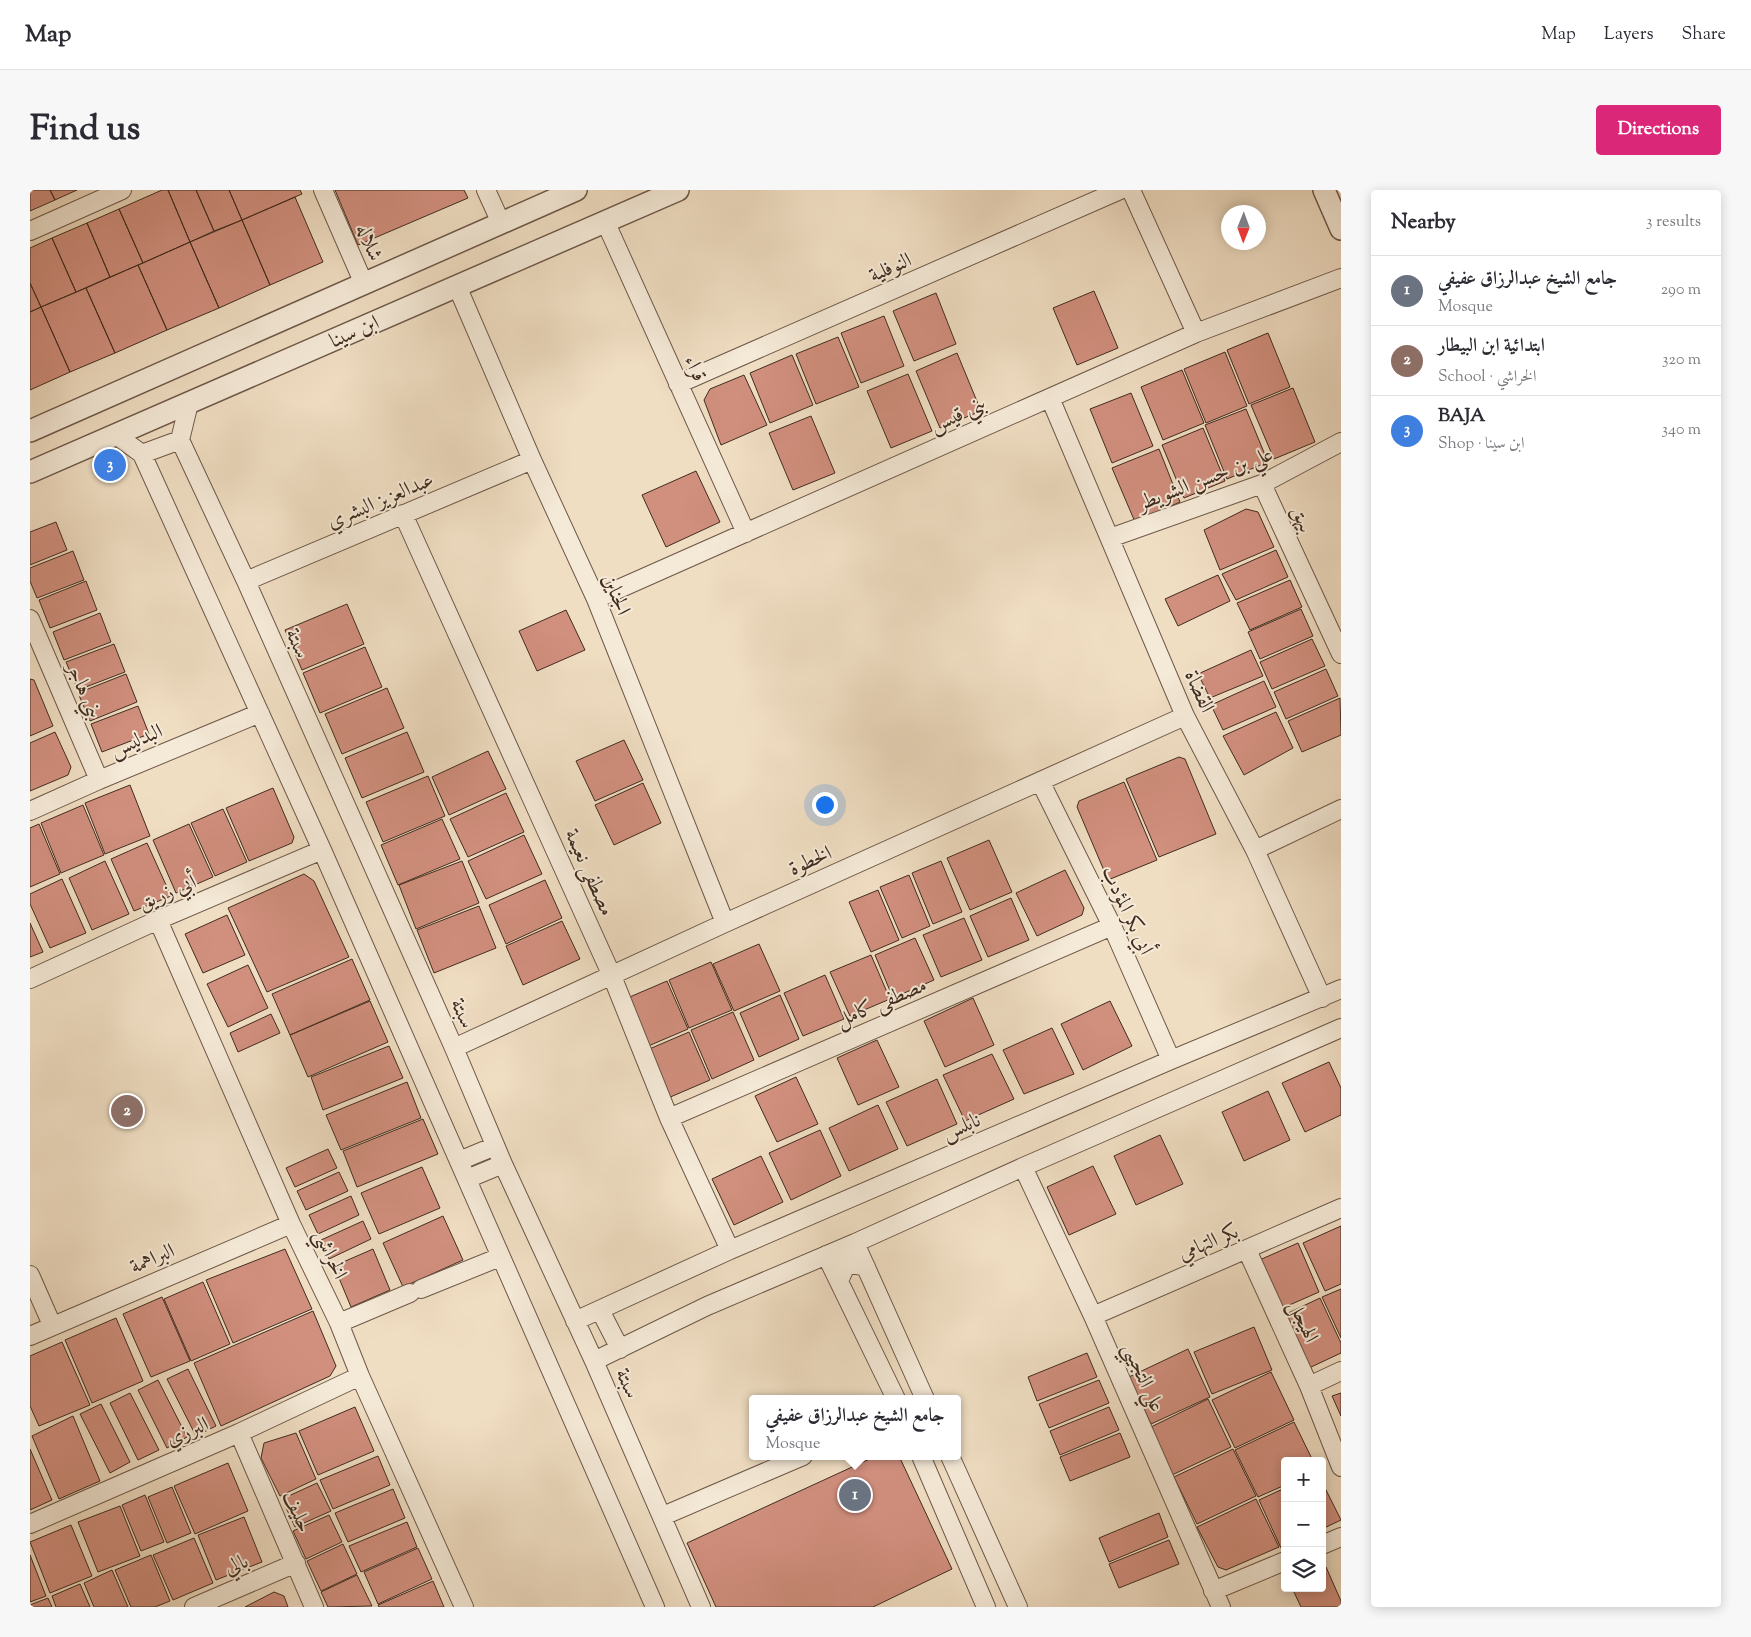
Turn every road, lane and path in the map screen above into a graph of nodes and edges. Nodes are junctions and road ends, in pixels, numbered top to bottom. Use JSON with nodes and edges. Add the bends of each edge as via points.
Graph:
{"nodes":[{"id":1,"x":122,"y":190,"type":"edge"},
{"id":2,"x":323,"y":190,"type":"edge"},
{"id":3,"x":486,"y":190,"type":"edge"},
{"id":4,"x":576,"y":190,"type":"edge"},
{"id":5,"x":678,"y":190,"type":"edge"},
{"id":6,"x":1120,"y":190,"type":"edge"},
{"id":7,"x":1131,"y":190,"type":"edge"},
{"id":8,"x":1324,"y":190,"type":"edge"},
{"id":9,"x":606,"y":222,"type":"junction"},
{"id":10,"x":501,"y":223,"type":"junction"},
{"id":11,"x":1341,"y":229,"type":"edge"},
{"id":12,"x":30,"y":231,"type":"edge"},
{"id":13,"x":1341,"y":278,"type":"edge"},
{"id":14,"x":364,"y":284,"type":"junction"},
{"id":15,"x":457,"y":286,"type":"junction"},
{"id":16,"x":1196,"y":333,"type":"junction"},
{"id":17,"x":678,"y":384,"type":"junction"},
{"id":18,"x":1050,"y":398,"type":"junction"},
{"id":19,"x":189,"y":403,"type":"junction"},
{"id":20,"x":30,"y":431,"type":"edge"},
{"id":21,"x":116,"y":435,"type":"junction"},
{"id":22,"x":180,"y":440,"type":"junction"},
{"id":23,"x":1341,"y":442,"type":"edge"},
{"id":24,"x":142,"y":454,"type":"junction"},
{"id":25,"x":532,"y":460,"type":"junction"},
{"id":26,"x":30,"y":472,"type":"edge"},
{"id":27,"x":1262,"y":484,"type":"junction"},
{"id":28,"x":403,"y":514,"type":"junction"},
{"id":29,"x":746,"y":533,"type":"junction"},
{"id":30,"x":1110,"y":538,"type":"junction"},
{"id":31,"x":246,"y":581,"type":"junction"},
{"id":32,"x":596,"y":599,"type":"junction"},
{"id":33,"x":30,"y":619,"type":"edge"},
{"id":34,"x":37,"y":653,"type":"edge"},
{"id":35,"x":1341,"y":654,"type":"edge"},
{"id":36,"x":260,"y":713,"type":"junction"},
{"id":37,"x":1185,"y":716,"type":"junction"},
{"id":38,"x":99,"y":780,"type":"junction"},
{"id":39,"x":1040,"y":781,"type":"junction"},
{"id":40,"x":1341,"y":809,"type":"edge"},
{"id":41,"x":30,"y":811,"type":"edge"},
{"id":42,"x":322,"y":850,"type":"junction"},
{"id":43,"x":1255,"y":850,"type":"junction"},
{"id":44,"x":158,"y":920,"type":"junction"},
{"id":45,"x":725,"y":924,"type":"junction"},
{"id":46,"x":1112,"y":926,"type":"junction"},
{"id":47,"x":612,"y":976,"type":"junction"},
{"id":48,"x":30,"y":979,"type":"edge"},
{"id":49,"x":1341,"y":989,"type":"edge"},
{"id":50,"x":1322,"y":998,"type":"junction"},
{"id":51,"x":1341,"y":1028,"type":"edge"},
{"id":52,"x":454,"y":1048,"type":"junction"},
{"id":53,"x":1171,"y":1060,"type":"junction"},
{"id":54,"x":669,"y":1118,"type":"junction"},
{"id":55,"x":495,"y":1146,"type":"junction"},
{"id":56,"x":459,"y":1160,"type":"junction"},
{"id":57,"x":503,"y":1164,"type":"junction"},
{"id":58,"x":1022,"y":1167,"type":"junction"},
{"id":59,"x":467,"y":1179,"type":"junction"},
{"id":60,"x":1341,"y":1208,"type":"edge"},
{"id":61,"x":291,"y":1224,"type":"junction"},
{"id":62,"x":855,"y":1243,"type":"junction"},
{"id":63,"x":730,"y":1250,"type":"junction"},
{"id":64,"x":1246,"y":1250,"type":"junction"},
{"id":65,"x":826,"y":1255,"type":"junction"},
{"id":66,"x":500,"y":1257,"type":"junction"},
{"id":67,"x":866,"y":1267,"type":"junction"},
{"id":68,"x":30,"y":1274,"type":"edge"},
{"id":69,"x":839,"y":1282,"type":"junction"},
{"id":70,"x":600,"y":1310,"type":"junction"},
{"id":71,"x":1093,"y":1316,"type":"junction"},
{"id":72,"x":575,"y":1321,"type":"junction"},
{"id":73,"x":338,"y":1323,"type":"junction"},
{"id":74,"x":52,"y":1325,"type":"junction"},
{"id":75,"x":30,"y":1336,"type":"edge"},
{"id":76,"x":620,"y":1349,"type":"junction"},
{"id":77,"x":594,"y":1361,"type":"junction"},
{"id":78,"x":1341,"y":1371,"type":"edge"},
{"id":79,"x":360,"y":1376,"type":"junction"},
{"id":80,"x":1309,"y":1386,"type":"junction"},
{"id":81,"x":894,"y":1395,"type":"edge"},
{"id":82,"x":923,"y":1395,"type":"edge"},
{"id":83,"x":239,"y":1433,"type":"junction"},
{"id":84,"x":794,"y":1460,"type":"edge"},
{"id":85,"x":924,"y":1460,"type":"edge"},
{"id":86,"x":952,"y":1460,"type":"edge"},
{"id":87,"x":1341,"y":1467,"type":"edge"},
{"id":88,"x":663,"y":1516,"type":"junction"},
{"id":89,"x":30,"y":1524,"type":"edge"},
{"id":90,"x":1341,"y":1538,"type":"edge"},
{"id":91,"x":1326,"y":1544,"type":"edge"},
{"id":92,"x":296,"y":1563,"type":"junction"},
{"id":93,"x":1281,"y":1563,"type":"edge"},
{"id":94,"x":1217,"y":1599,"type":"edge"},
{"id":95,"x":983,"y":1606,"type":"edge"},
{"id":96,"x":194,"y":1607,"type":"edge"},
{"id":97,"x":314,"y":1607,"type":"edge"},
{"id":98,"x":464,"y":1607,"type":"edge"},
{"id":99,"x":655,"y":1607,"type":"edge"},
{"id":100,"x":701,"y":1607,"type":"edge"},
{"id":101,"x":1018,"y":1607,"type":"edge"}],
"edges":[{"from":1,"to":12,"type":"street"},
{"from":2,"to":14,"type":"street","name":"شلاله"},
{"from":3,"to":10,"type":"street"},
{"from":4,"to":10,"type":"street","name":"ابن سينا"},
{"from":5,"to":9,"type":"street","name":"ابن سينا"},
{"from":6,"to":17,"type":"street","name":"النوفلية"},
{"from":7,"to":16,"type":"street"},
{"from":8,"to":11,"type":"street"},
{"from":9,"to":15,"type":"street","name":"ابن سينا"},
{"from":9,"to":17,"type":"street","name":"قراء"},
{"from":10,"to":14,"type":"street","name":"ابن سينا"},
{"from":13,"to":16,"type":"street","name":"بني قيس"},
{"from":14,"to":20,"type":"street","name":"ابن سينا"},
{"from":15,"to":19,"type":"street","name":"ابن سينا"},
{"from":15,"to":25,"type":"street","name":"الجناين"},
{"from":16,"to":18,"type":"street","name":"بني قيس"},
{"from":17,"to":29,"type":"street","name":"قراء"},
{"from":18,"to":29,"type":"street","name":"بني قيس"},
{"from":18,"to":30,"type":"street","name":"القضاة"},
{"from":19,"to":21,"type":"street","name":"ابن سينا"},
{"from":19,"to":22,"type":"street"},
{"from":21,"to":24,"type":"street"},
{"from":21,"to":26,"type":"street","name":"ابن سينا"},
{"from":22,"to":24,"type":"street"},
{"from":22,"to":31,"type":"street","name":"سبتة"},
{"from":23,"to":27,"type":"street","name":"علي بن حسن الشويطر"},
{"from":24,"to":36,"type":"street"},
{"from":25,"to":28,"type":"street","name":"عبدالعزيز البشري"},
{"from":25,"to":32,"type":"street","name":"الجناين"},
{"from":27,"to":30,"type":"street","name":"علي بن حسن الشويطر"},
{"from":27,"to":35,"type":"street","name":"بيهق"},
{"from":28,"to":31,"type":"street","name":"عبدالعزيز البشري"},
{"from":28,"to":47,"type":"street","name":"مصطفى نعيمة"},
{"from":29,"to":32,"type":"street","name":"بني قيس"},
{"from":30,"to":37,"type":"street","name":"القضاة"},
{"from":31,"to":52,"type":"street","name":"سبتة"},
{"from":32,"to":45,"type":"street","name":"الجناين"},
{"from":33,"to":34,"type":"street","name":"بني هاجر"},
{"from":34,"to":38,"type":"street","name":"بني هاجر"},
{"from":36,"to":38,"type":"street","name":"البدليس"},
{"from":36,"to":42,"type":"street"},
{"from":37,"to":39,"type":"street","name":"الخطوة"},
{"from":37,"to":43,"type":"street","name":"القضاة"},
{"from":38,"to":41,"type":"street","name":"البدليس"},
{"from":39,"to":45,"type":"street","name":"الخطوة"},
{"from":39,"to":46,"type":"street","name":"أبي بكر المؤدب"},
{"from":40,"to":43,"type":"street"},
{"from":42,"to":44,"type":"street","name":"أبي زريق"},
{"from":42,"to":56,"type":"street"},
{"from":43,"to":50,"type":"street","name":"القضاة"},
{"from":44,"to":48,"type":"street","name":"أبي زريق"},
{"from":44,"to":61,"type":"street","name":"الخراشي"},
{"from":45,"to":47,"type":"street","name":"الخطوة"},
{"from":46,"to":53,"type":"street","name":"أبي بكر المؤدب"},
{"from":46,"to":54,"type":"street","name":"مصطفى كامل"},
{"from":47,"to":52,"type":"street","name":"الخطوة"},
{"from":47,"to":54,"type":"street","name":"مصطفى نعيمة"},
{"from":49,"to":50,"type":"street","name":"نابلس"},
{"from":50,"to":53,"type":"street","name":"نابلس"},
{"from":51,"to":58,"type":"street"},
{"from":52,"to":55,"type":"street","name":"سبتة"},
{"from":53,"to":63,"type":"street","name":"نابلس"},
{"from":54,"to":63,"type":"street","name":"مصطفى نعيمة"},
{"from":55,"to":56,"type":"street"},
{"from":55,"to":57,"type":"street","name":"سبتة"},
{"from":56,"to":59,"type":"street"},
{"from":57,"to":59,"type":"street"},
{"from":57,"to":72,"type":"street","name":"سبتة"},
{"from":58,"to":62,"type":"street"},
{"from":58,"to":71,"type":"street","name":"علي التجيبي"},
{"from":59,"to":66,"type":"street"},
{"from":60,"to":64,"type":"street","name":"بكر التهامي"},
{"from":61,"to":73,"type":"street","name":"الخراشي"},
{"from":61,"to":74,"type":"street","name":"البراهمة"},
{"from":62,"to":65,"type":"street"},
{"from":62,"to":67,"type":"street"},
{"from":63,"to":70,"type":"street","name":"نابلس"},
{"from":64,"to":71,"type":"street","name":"بكر التهامي"},
{"from":64,"to":80,"type":"street","name":"الهيجل"},
{"from":65,"to":69,"type":"street"},
{"from":65,"to":76,"type":"street","via":[[707,1306]]},
{"from":66,"to":73,"type":"street"},
{"from":66,"to":99,"type":"street"},
{"from":67,"to":69,"type":"street","via":[[847,1263]]},
{"from":67,"to":82,"type":"street"},
{"from":68,"to":74,"type":"street"},
{"from":69,"to":81,"type":"street"},
{"from":70,"to":72,"type":"street","name":"نابلس"},
{"from":70,"to":76,"type":"street"},
{"from":71,"to":94,"type":"street","name":"علي التجيبي"},
{"from":72,"to":77,"type":"street","name":"سبتة"},
{"from":73,"to":79,"type":"street","name":"الخراشي"},
{"from":74,"to":75,"type":"street","name":"البراهمة"},
{"from":76,"to":77,"type":"street"},
{"from":77,"to":88,"type":"street","name":"سبتة"},
{"from":78,"to":80,"type":"street"},
{"from":79,"to":83,"type":"street","name":"البرزي"},
{"from":79,"to":98,"type":"street","name":"الخراشي"},
{"from":80,"to":87,"type":"street","name":"الهيجل"},
{"from":83,"to":89,"type":"street","name":"البرزي"},
{"from":83,"to":92,"type":"street","name":"حليف"},
{"from":84,"to":88,"type":"street"},
{"from":85,"to":95,"type":"street"},
{"from":86,"to":101,"type":"street"},
{"from":88,"to":100,"type":"street","name":"سبتة"},
{"from":90,"to":91,"type":"street"},
{"from":92,"to":96,"type":"street","name":"بالي"},
{"from":92,"to":97,"type":"street","name":"حليف"},
{"from":93,"to":94,"type":"street"}]}
